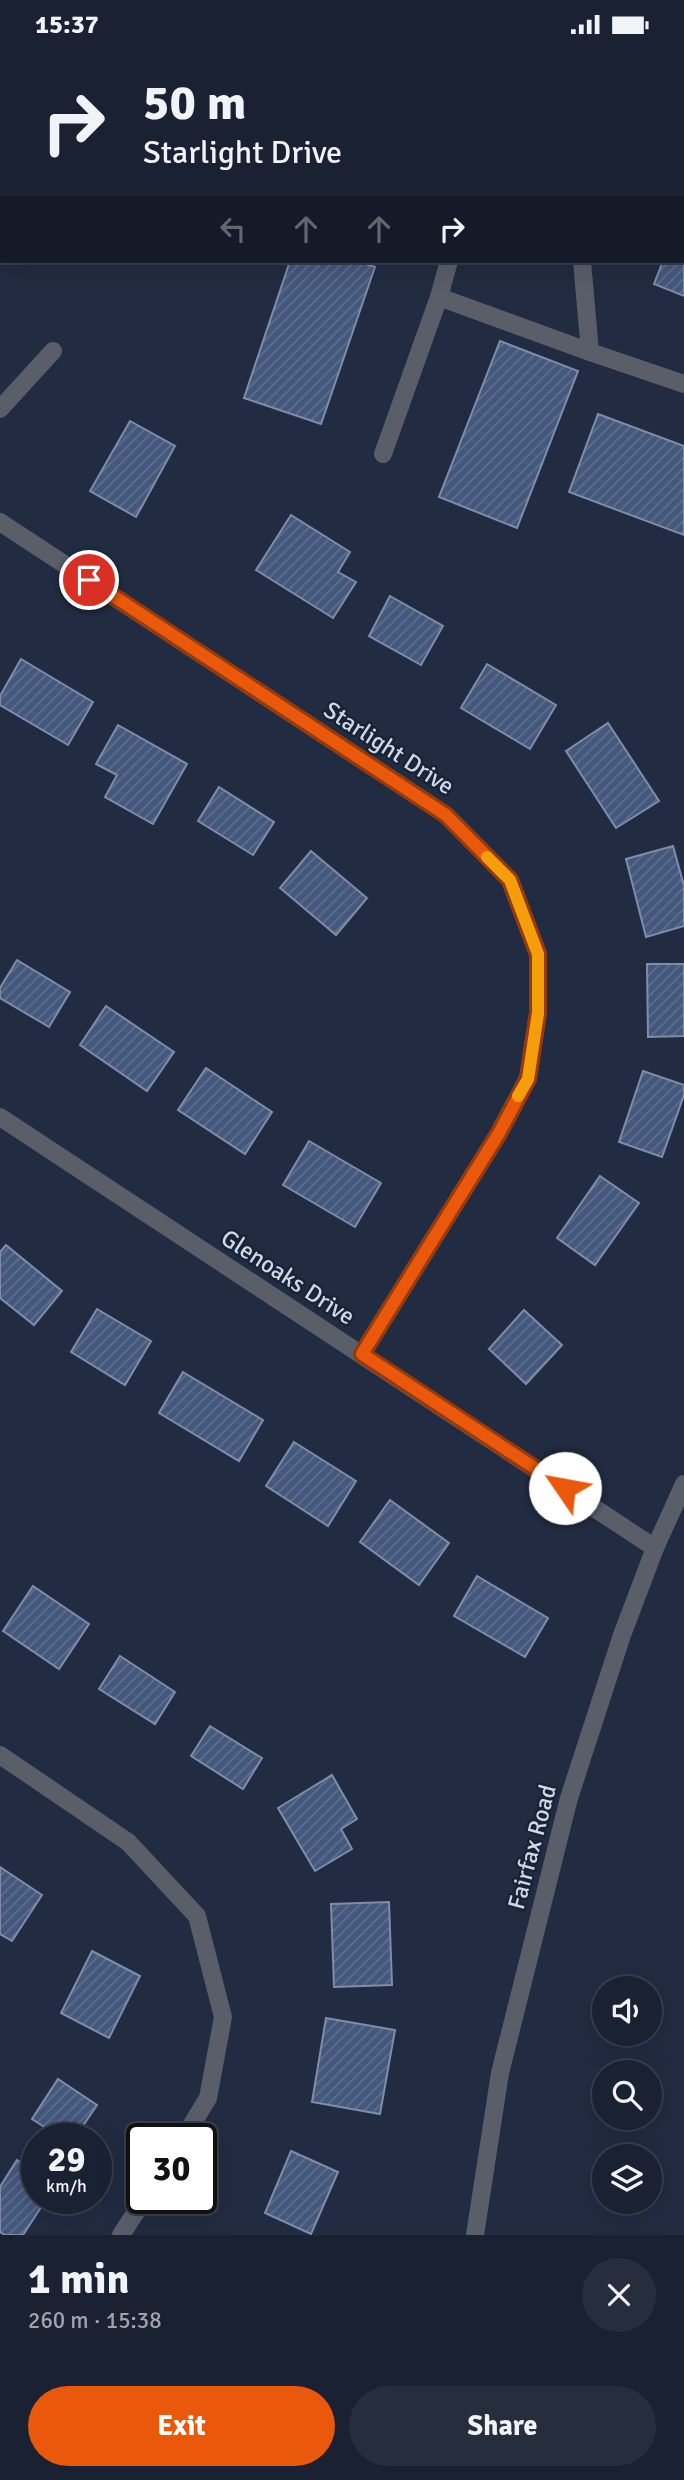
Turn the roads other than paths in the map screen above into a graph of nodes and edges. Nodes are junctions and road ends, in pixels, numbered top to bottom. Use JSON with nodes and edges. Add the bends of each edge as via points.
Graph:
{"nodes":[{"id":1,"x":448,"y":263,"type":"edge"},
{"id":2,"x":582,"y":263,"type":"edge"},
{"id":3,"x":439,"y":297,"type":"junction"},
{"id":4,"x":53,"y":351,"type":"dead end"},
{"id":5,"x":590,"y":352,"type":"junction"},
{"id":6,"x":684,"y":384,"type":"edge"},
{"id":7,"x":0,"y":409,"type":"edge"},
{"id":8,"x":383,"y":454,"type":"dead end"},
{"id":9,"x":0,"y":522,"type":"edge"},
{"id":10,"x":0,"y":1117,"type":"edge"},
{"id":11,"x":362,"y":1354,"type":"junction"},
{"id":12,"x":684,"y":1484,"type":"edge"},
{"id":13,"x":655,"y":1548,"type":"junction"},
{"id":14,"x":0,"y":1755,"type":"edge"},
{"id":15,"x":193,"y":2123,"type":"edge"},
{"id":16,"x":135,"y":2214,"type":"edge"},
{"id":17,"x":121,"y":2235,"type":"edge"},
{"id":18,"x":475,"y":2235,"type":"edge"}],
"edges":[{"from":1,"to":3,"type":"street"},
{"from":2,"to":5,"type":"street"},
{"from":3,"to":5,"type":"street"},
{"from":3,"to":8,"type":"street"},
{"from":4,"to":7,"type":"street"},
{"from":5,"to":6,"type":"street"},
{"from":9,"to":11,"type":"street","name":"Starlight Drive","via":[[446,815],[510,880],[538,954],[538,1013],[528,1079]]},
{"from":10,"to":11,"type":"street","name":"Glenoaks Drive"},
{"from":11,"to":13,"type":"street","name":"Glenoaks Drive"},
{"from":12,"to":13,"type":"street","name":"Fairfax Road"},
{"from":13,"to":18,"type":"street","name":"Fairfax Road","via":[[569,1798],[500,2073]]},
{"from":14,"to":15,"type":"street","via":[[128,1842],[197,1916],[223,2017],[208,2098]]},
{"from":16,"to":17,"type":"street"}]}
